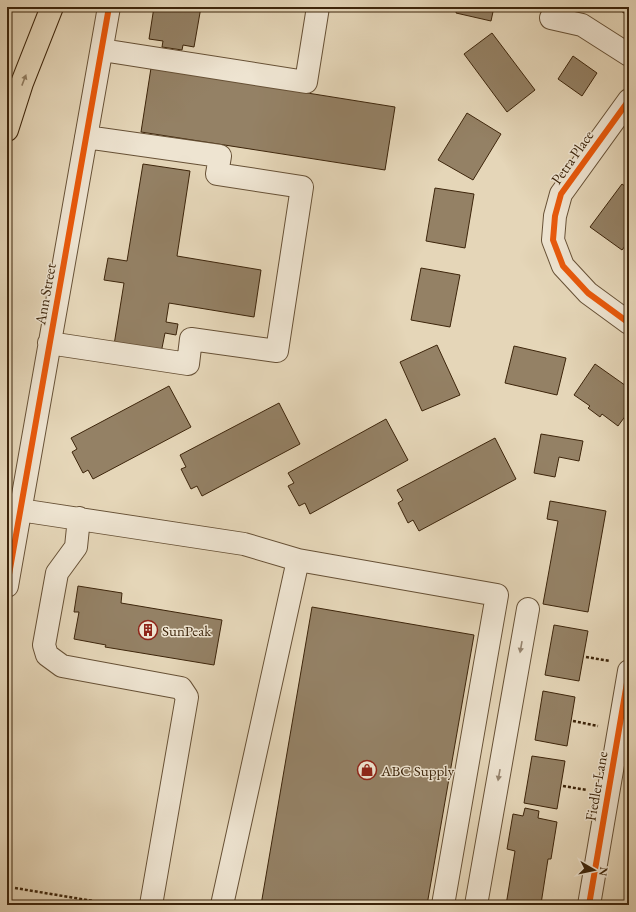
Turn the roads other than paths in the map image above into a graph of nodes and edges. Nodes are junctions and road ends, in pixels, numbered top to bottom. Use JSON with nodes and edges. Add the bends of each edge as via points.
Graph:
{"nodes":[{"id":1,"x":52,"y":7,"type":"edge"},
{"id":2,"x":109,"y":7,"type":"edge"},
{"id":3,"x":318,"y":7,"type":"edge"},
{"id":4,"x":551,"y":18,"type":"dead end"},
{"id":5,"x":102,"y":50,"type":"junction"},
{"id":6,"x":629,"y":55,"type":"edge"},
{"id":7,"x":629,"y":100,"type":"edge"},
{"id":8,"x":7,"y":130,"type":"edge"},
{"id":9,"x":86,"y":137,"type":"junction"},
{"id":10,"x":629,"y":323,"type":"edge"},
{"id":11,"x":49,"y":343,"type":"junction"},
{"id":12,"x":20,"y":510,"type":"junction"},
{"id":13,"x":79,"y":518,"type":"junction"},
{"id":14,"x":298,"y":560,"type":"junction"},
{"id":15,"x":7,"y":586,"type":"edge"},
{"id":16,"x":528,"y":608,"type":"dead end"},
{"id":17,"x":629,"y":671,"type":"edge"},
{"id":18,"x":151,"y":905,"type":"edge"},
{"id":19,"x":222,"y":905,"type":"edge"},
{"id":20,"x":443,"y":905,"type":"edge"},
{"id":21,"x":476,"y":905,"type":"edge"},
{"id":22,"x":589,"y":905,"type":"edge"}],
"edges":[{"from":8,"to":1,"type":"highway","one_way":true,"via":[[22,83]]},
{"from":2,"to":5,"type":"street","name":"Ann Street"},
{"from":3,"to":5,"type":"street","via":[[306,82]]},
{"from":4,"to":6,"type":"street","via":[[582,25]]},
{"from":5,"to":9,"type":"street","name":"Ann Street"},
{"from":7,"to":10,"type":"street","name":"Petra Place","via":[[562,194],[555,216],[553,240],[563,266],[588,292]]},
{"from":9,"to":11,"type":"street","name":"Ann Street"},
{"from":9,"to":11,"type":"street","via":[[220,156],[217,174],[302,187],[277,351],[191,339],[188,364]]},
{"from":11,"to":12,"type":"street","name":"Ann Street"},
{"from":12,"to":13,"type":"street"},
{"from":12,"to":15,"type":"street","name":"Ann Street"},
{"from":13,"to":14,"type":"street","via":[[244,544]]},
{"from":13,"to":18,"type":"street","via":[[76,547],[57,573],[44,645],[47,656],[62,666],[181,688],[186,697]]},
{"from":14,"to":19,"type":"street"},
{"from":14,"to":20,"type":"street","via":[[496,595]]},
{"from":16,"to":21,"type":"street","one_way":true},
{"from":17,"to":22,"type":"street","name":"Fiedler Lane"}]}
